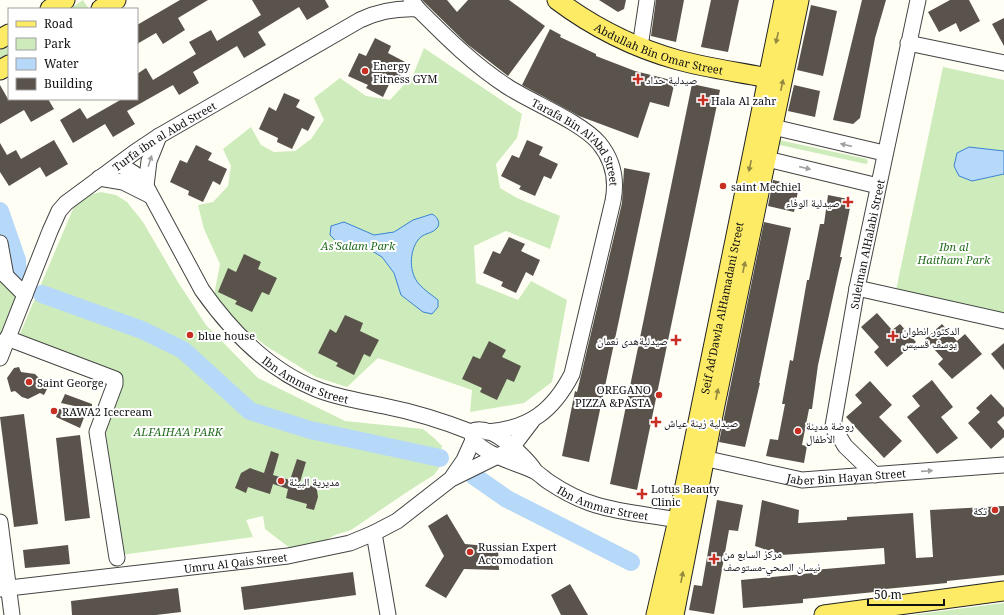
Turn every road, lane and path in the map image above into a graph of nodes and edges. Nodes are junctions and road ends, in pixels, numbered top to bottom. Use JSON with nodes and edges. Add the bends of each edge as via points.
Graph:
{"nodes":[{"id":1,"x":65,"y":0,"type":"edge"},
{"id":2,"x":116,"y":0,"type":"edge"},
{"id":3,"x":557,"y":0,"type":"edge"},
{"id":4,"x":647,"y":0,"type":"edge"},
{"id":5,"x":784,"y":0,"type":"edge"},
{"id":6,"x":799,"y":0,"type":"edge"},
{"id":7,"x":918,"y":0,"type":"edge"},
{"id":8,"x":415,"y":5,"type":"edge"},
{"id":9,"x":52,"y":8,"type":"edge"},
{"id":10,"x":103,"y":8,"type":"edge"},
{"id":11,"x":908,"y":43,"type":"junction"},
{"id":12,"x":640,"y":47,"type":"junction"},
{"id":13,"x":1004,"y":63,"type":"edge"},
{"id":14,"x":768,"y":78,"type":"junction"},
{"id":15,"x":773,"y":128,"type":"junction"},
{"id":16,"x":159,"y":136,"type":"junction"},
{"id":17,"x":884,"y":153,"type":"junction"},
{"id":18,"x":767,"y":159,"type":"junction"},
{"id":19,"x":119,"y":164,"type":"junction"},
{"id":20,"x":99,"y":178,"type":"junction"},
{"id":21,"x":878,"y":186,"type":"junction"},
{"id":22,"x":148,"y":191,"type":"junction"},
{"id":23,"x":0,"y":243,"type":"edge"},
{"id":24,"x":857,"y":288,"type":"junction"},
{"id":25,"x":25,"y":295,"type":"junction"},
{"id":26,"x":1004,"y":321,"type":"edge"},
{"id":27,"x":4,"y":340,"type":"edge"},
{"id":28,"x":0,"y":358,"type":"edge"},
{"id":29,"x":532,"y":421,"type":"junction"},
{"id":30,"x":487,"y":432,"type":"junction"},
{"id":31,"x":472,"y":436,"type":"junction"},
{"id":32,"x":514,"y":446,"type":"junction"},
{"id":33,"x":497,"y":456,"type":"junction"},
{"id":34,"x":698,"y":456,"type":"junction"},
{"id":35,"x":1004,"y":465,"type":"edge"},
{"id":36,"x":535,"y":472,"type":"junction"},
{"id":37,"x":874,"y":475,"type":"junction"},
{"id":38,"x":451,"y":479,"type":"junction"},
{"id":39,"x":678,"y":520,"type":"junction"},
{"id":40,"x":0,"y":522,"type":"edge"},
{"id":41,"x":374,"y":533,"type":"junction"},
{"id":42,"x":117,"y":558,"type":"dead end"},
{"id":43,"x":4,"y":588,"type":"edge"},
{"id":44,"x":1004,"y":591,"type":"edge"},
{"id":45,"x":662,"y":614,"type":"edge"},
{"id":46,"x":12,"y":615,"type":"edge"},
{"id":47,"x":388,"y":615,"type":"edge"},
{"id":48,"x":824,"y":615,"type":"edge"}],
"edges":[{"from":1,"to":9,"type":"main road"},
{"from":2,"to":10,"type":"main road"},
{"from":3,"to":12,"type":"main road","name":"Abdullah Bin Omar Street","via":[[585,19]]},
{"from":4,"to":12,"type":"street"},
{"from":5,"to":14,"type":"main road","name":"Seif Ad'Dawla AlHamadani Street","one_way":true},
{"from":15,"to":6,"type":"main road","name":"Seif Ad'Dawla AlHamadani Street","one_way":true},
{"from":7,"to":11,"type":"street","name":"Suleiman AlHalabi Street"},
{"from":8,"to":16,"type":"street","name":"Turfa ibn al Abd Street","via":[[388,10],[360,20]]},
{"from":8,"to":29,"type":"street","name":"Tarafa Bin Al'Abd Street","via":[[467,58],[508,87],[592,136],[604,150],[612,166],[615,183],[613,201],[572,374],[556,400]]},
{"from":11,"to":13,"type":"street"},
{"from":11,"to":17,"type":"street","name":"Suleiman AlHalabi Street"},
{"from":12,"to":14,"type":"main road","name":"Abdullah Bin Omar Street","via":[[678,60]]},
{"from":14,"to":34,"type":"main road","name":"Seif Ad'Dawla AlHamadani Street","one_way":true},
{"from":17,"to":15,"type":"street","one_way":true},
{"from":15,"to":18,"type":"main road","name":"Seif Ad'Dawla AlHamadani Street"},
{"from":16,"to":19,"type":"street","name":"Turfa ibn al Abd Street"},
{"from":22,"to":16,"type":"street","one_way":true,"via":[[149,162]]},
{"from":17,"to":21,"type":"street","name":"Suleiman AlHalabi Street"},
{"from":18,"to":21,"type":"street","one_way":true},
{"from":34,"to":18,"type":"main road","name":"Seif Ad'Dawla AlHamadani Street","one_way":true},
{"from":19,"to":20,"type":"street","name":"Turfa ibn al Abd Street"},
{"from":19,"to":22,"type":"street","name":"Ibn Ammar Street","via":[[138,176]]},
{"from":20,"to":22,"type":"street","via":[[123,182]]},
{"from":20,"to":25,"type":"street","name":"Turfa ibn al Abd Street","via":[[59,211]]},
{"from":21,"to":24,"type":"street","name":"Suleiman AlHalabi Street"},
{"from":22,"to":31,"type":"street","name":"Ibn Ammar Street","via":[[210,300],[238,334],[267,360],[316,389],[411,412]]},
{"from":23,"to":25,"type":"street","via":[[6,276]]},
{"from":24,"to":26,"type":"street"},
{"from":24,"to":37,"type":"street","name":"Suleiman AlHalabi Street","via":[[834,426],[845,446]]},
{"from":25,"to":27,"type":"street","name":"Turfa ibn al Abd Street"},
{"from":27,"to":28,"type":"street","name":"Turfa ibn al Abd Street"},
{"from":27,"to":42,"type":"street","via":[[115,379],[97,432]]},
{"from":29,"to":30,"type":"street","via":[[510,429]]},
{"from":29,"to":32,"type":"street"},
{"from":30,"to":31,"type":"street","name":"Ibn Ammar Street","via":[[477,430]]},
{"from":30,"to":32,"type":"street","name":"Ibn Ammar Street"},
{"from":31,"to":33,"type":"street","name":"Ibn Ammar Street","via":[[482,447]]},
{"from":31,"to":38,"type":"street","name":"Umru Al Qais Street","via":[[464,460]]},
{"from":32,"to":33,"type":"street"},
{"from":32,"to":36,"type":"street","name":"Ibn Ammar Street"},
{"from":33,"to":36,"type":"street","name":"Ibn Ammar Street"},
{"from":33,"to":38,"type":"street","name":"Umru Al Qais Street"},
{"from":34,"to":37,"type":"street","name":"Jaber Bin Hayan Street","via":[[802,480]]},
{"from":34,"to":39,"type":"main road","name":"Seif Ad'Dawla AlHamadani Street"},
{"from":45,"to":34,"type":"main road","name":"Seif Ad'Dawla AlHamadani Street","one_way":true},
{"from":37,"to":35,"type":"street","name":"Jaber Bin Hayan Street","one_way":true},
{"from":36,"to":39,"type":"street","name":"Ibn Ammar Street","via":[[563,491],[595,505]]},
{"from":38,"to":41,"type":"street","name":"Umru Al Qais Street","via":[[397,520]]},
{"from":39,"to":45,"type":"main road","name":"Seif Ad'Dawla AlHamadani Street"},
{"from":40,"to":43,"type":"street"},
{"from":41,"to":43,"type":"street","name":"Umru Al Qais Street","via":[[338,547],[288,556]]},
{"from":41,"to":47,"type":"street"},
{"from":43,"to":46,"type":"street"},
{"from":44,"to":48,"type":"main road"}]}
